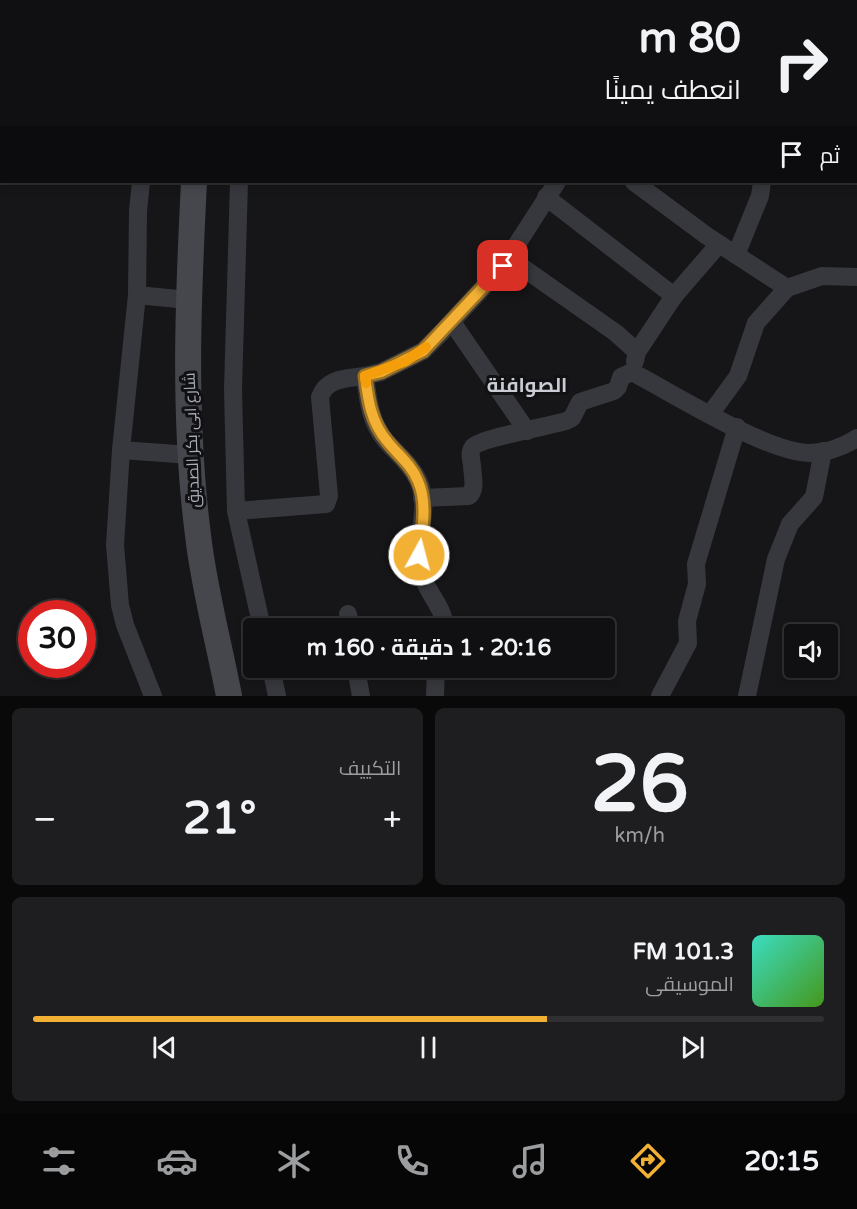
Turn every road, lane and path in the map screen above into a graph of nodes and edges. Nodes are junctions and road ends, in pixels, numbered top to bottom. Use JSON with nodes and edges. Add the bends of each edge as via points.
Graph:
{"nodes":[{"id":1,"x":141,"y":183,"type":"edge"},
{"id":2,"x":194,"y":183,"type":"edge"},
{"id":3,"x":239,"y":183,"type":"edge"},
{"id":4,"x":555,"y":183,"type":"edge"},
{"id":5,"x":635,"y":183,"type":"edge"},
{"id":6,"x":762,"y":183,"type":"edge"},
{"id":7,"x":546,"y":197,"type":"junction"},
{"id":8,"x":719,"y":244,"type":"junction"},
{"id":9,"x":736,"y":255,"type":"junction"},
{"id":10,"x":509,"y":258,"type":"junction"},
{"id":11,"x":857,"y":277,"type":"edge"},
{"id":12,"x":787,"y":288,"type":"junction"},
{"id":13,"x":141,"y":295,"type":"junction"},
{"id":14,"x":674,"y":296,"type":"junction"},
{"id":15,"x":178,"y":299,"type":"junction"},
{"id":16,"x":452,"y":322,"type":"junction"},
{"id":17,"x":637,"y":352,"type":"junction"},
{"id":18,"x":633,"y":372,"type":"junction"},
{"id":19,"x":365,"y":376,"type":"junction"},
{"id":20,"x":711,"y":413,"type":"junction"},
{"id":21,"x":737,"y":428,"type":"junction"},
{"id":22,"x":527,"y":431,"type":"junction"},
{"id":23,"x":857,"y":438,"type":"edge"},
{"id":24,"x":130,"y":450,"type":"junction"},
{"id":25,"x":823,"y":451,"type":"junction"},
{"id":26,"x":191,"y":455,"type":"junction"},
{"id":27,"x":422,"y":498,"type":"junction"},
{"id":28,"x":236,"y":511,"type":"junction"},
{"id":29,"x":260,"y":618,"type":"edge"},
{"id":30,"x":442,"y":618,"type":"edge"},
{"id":31,"x":273,"y":678,"type":"edge"},
{"id":32,"x":358,"y":678,"type":"edge"},
{"id":33,"x":436,"y":678,"type":"edge"},
{"id":34,"x":153,"y":696,"type":"edge"},
{"id":35,"x":229,"y":696,"type":"edge"},
{"id":36,"x":277,"y":696,"type":"edge"},
{"id":37,"x":361,"y":696,"type":"edge"},
{"id":38,"x":435,"y":696,"type":"edge"},
{"id":39,"x":660,"y":696,"type":"edge"},
{"id":40,"x":747,"y":696,"type":"edge"}],
"edges":[{"from":1,"to":13,"type":"street"},
{"from":2,"to":15,"type":"main road","name":"شارع ابى بكر الصديق"},
{"from":3,"to":28,"type":"street","via":[[233,389]]},
{"from":4,"to":7,"type":"street"},
{"from":5,"to":8,"type":"street"},
{"from":6,"to":9,"type":"street"},
{"from":7,"to":10,"type":"street"},
{"from":7,"to":14,"type":"street"},
{"from":8,"to":9,"type":"street"},
{"from":8,"to":14,"type":"street"},
{"from":9,"to":12,"type":"street"},
{"from":10,"to":16,"type":"street"},
{"from":10,"to":17,"type":"street"},
{"from":11,"to":12,"type":"street","via":[[822,276]]},
{"from":12,"to":20,"type":"street","via":[[756,323],[738,376]]},
{"from":13,"to":15,"type":"street"},
{"from":13,"to":24,"type":"street"},
{"from":14,"to":17,"type":"street"},
{"from":15,"to":26,"type":"main road","name":"شارع ابى بكر الصديق"},
{"from":16,"to":19,"type":"street","via":[[423,351]]},
{"from":16,"to":22,"type":"street"},
{"from":17,"to":18,"type":"street"},
{"from":18,"to":20,"type":"street"},
{"from":18,"to":22,"type":"street","via":[[621,377],[614,391],[580,402],[572,418]]},
{"from":19,"to":27,"type":"street","via":[[371,413],[380,433],[407,461],[419,482]]},
{"from":19,"to":28,"type":"street","via":[[333,381],[320,397],[329,496],[326,504]]},
{"from":20,"to":21,"type":"street"},
{"from":21,"to":25,"type":"street","via":[[778,447],[810,453]]},
{"from":21,"to":39,"type":"street","via":[[696,564],[697,584],[687,621],[688,643]]},
{"from":22,"to":27,"type":"street","via":[[473,447],[473,489],[469,496]]},
{"from":23,"to":25,"type":"street"},
{"from":24,"to":26,"type":"street"},
{"from":24,"to":34,"type":"street","via":[[115,545],[120,605]]},
{"from":25,"to":40,"type":"street","via":[[814,497],[790,524],[776,559]]},
{"from":26,"to":35,"type":"main road","name":"شارع ابى بكر الصديق","via":[[198,538]]},
{"from":27,"to":30,"type":"street","via":[[420,570]]},
{"from":28,"to":29,"type":"street"},
{"from":31,"to":36,"type":"street"},
{"from":32,"to":37,"type":"street"},
{"from":33,"to":38,"type":"street"}]}
